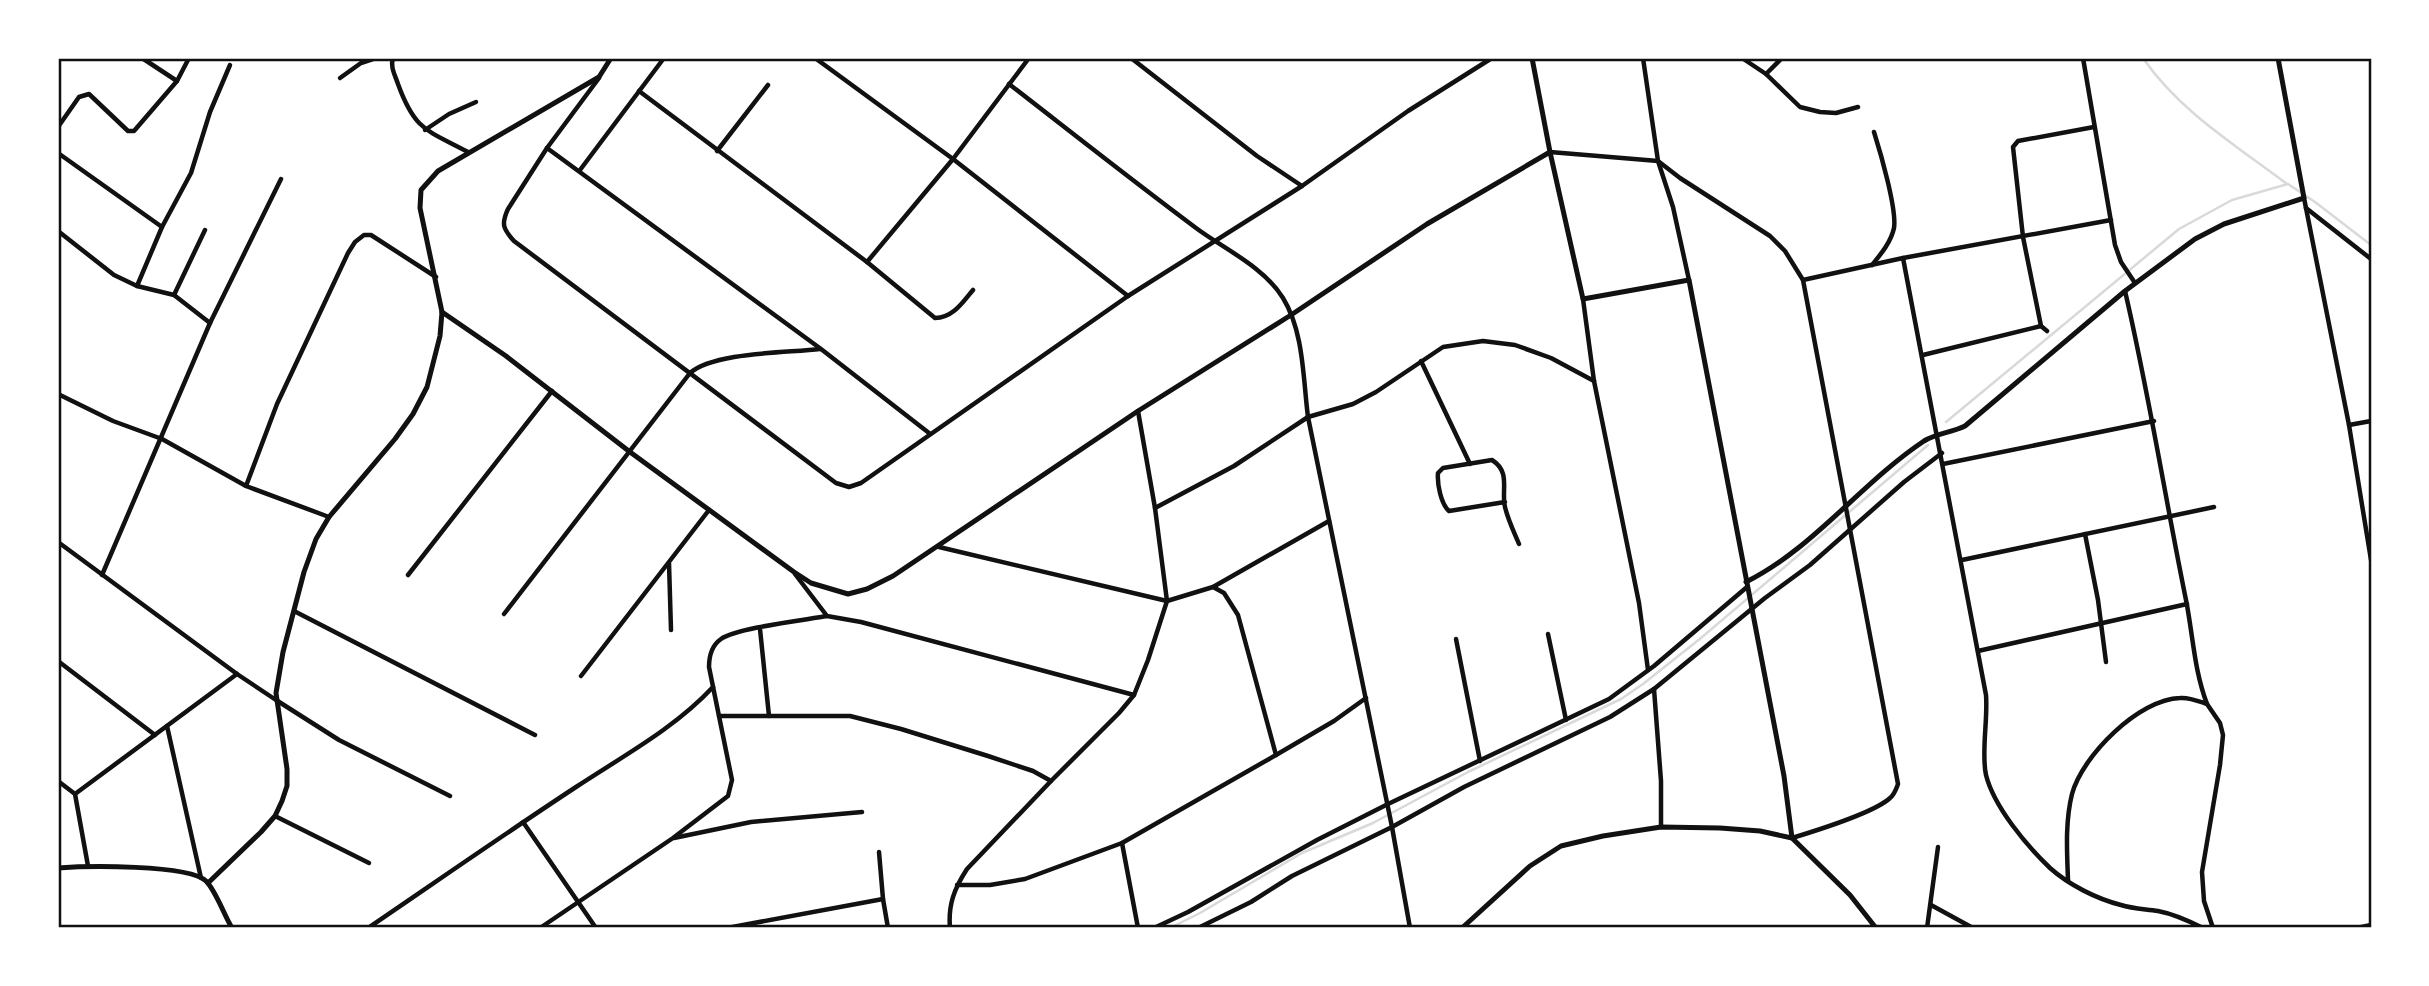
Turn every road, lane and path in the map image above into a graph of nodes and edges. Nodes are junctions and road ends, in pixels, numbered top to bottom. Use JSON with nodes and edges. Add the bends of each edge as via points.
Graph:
{"nodes":[{"id":1,"x":142,"y":58,"type":"edge"},
{"id":2,"x":189,"y":58,"type":"edge"},
{"id":3,"x":376,"y":58,"type":"edge"},
{"id":4,"x":384,"y":58,"type":"edge"},
{"id":5,"x":392,"y":58,"type":"edge"},
{"id":6,"x":611,"y":58,"type":"edge"},
{"id":7,"x":664,"y":58,"type":"edge"},
{"id":8,"x":815,"y":58,"type":"edge"},
{"id":9,"x":1030,"y":58,"type":"edge"},
{"id":10,"x":1131,"y":58,"type":"edge"},
{"id":11,"x":1492,"y":58,"type":"edge"},
{"id":12,"x":1532,"y":58,"type":"edge"},
{"id":13,"x":1643,"y":58,"type":"edge"},
{"id":14,"x":1742,"y":58,"type":"edge"},
{"id":15,"x":1782,"y":58,"type":"edge"},
{"id":16,"x":2083,"y":58,"type":"edge"},
{"id":17,"x":2278,"y":58,"type":"edge"},
{"id":18,"x":230,"y":65,"type":"dead end"},
{"id":19,"x":1766,"y":74,"type":"junction"},
{"id":20,"x":599,"y":77,"type":"junction"},
{"id":21,"x":340,"y":78,"type":"dead end"},
{"id":22,"x":177,"y":81,"type":"junction"},
{"id":23,"x":1009,"y":84,"type":"junction"},
{"id":24,"x":768,"y":86,"type":"dead end"},
{"id":25,"x":639,"y":91,"type":"junction"},
{"id":26,"x":476,"y":102,"type":"dead end"},
{"id":27,"x":1858,"y":107,"type":"dead end"},
{"id":28,"x":58,"y":127,"type":"edge"},
{"id":29,"x":2094,"y":127,"type":"junction"},
{"id":30,"x":425,"y":130,"type":"junction"},
{"id":31,"x":1874,"y":132,"type":"dead end"},
{"id":32,"x":548,"y":148,"type":"junction"},
{"id":33,"x":468,"y":152,"type":"junction"},
{"id":34,"x":717,"y":152,"type":"junction"},
{"id":35,"x":1550,"y":152,"type":"junction"},
{"id":36,"x":58,"y":153,"type":"edge"},
{"id":37,"x":953,"y":159,"type":"junction"},
{"id":38,"x":1658,"y":161,"type":"junction"},
{"id":39,"x":580,"y":170,"type":"junction"},
{"id":40,"x":281,"y":179,"type":"dead end"},
{"id":41,"x":1302,"y":186,"type":"junction"},
{"id":42,"x":2304,"y":195,"type":"junction"},
{"id":43,"x":2306,"y":208,"type":"junction"},
{"id":44,"x":2111,"y":220,"type":"junction"},
{"id":45,"x":162,"y":227,"type":"junction"},
{"id":46,"x":205,"y":230,"type":"dead end"},
{"id":47,"x":58,"y":231,"type":"edge"},
{"id":48,"x":2023,"y":237,"type":"junction"},
{"id":49,"x":1216,"y":241,"type":"junction"},
{"id":50,"x":1903,"y":258,"type":"junction"},
{"id":51,"x":2371,"y":259,"type":"edge"},
{"id":52,"x":867,"y":262,"type":"junction"},
{"id":53,"x":1872,"y":265,"type":"junction"},
{"id":54,"x":436,"y":277,"type":"junction"},
{"id":55,"x":1689,"y":279,"type":"junction"},
{"id":56,"x":1803,"y":280,"type":"junction"},
{"id":57,"x":2135,"y":283,"type":"junction"},
{"id":58,"x":137,"y":286,"type":"junction"},
{"id":59,"x":973,"y":290,"type":"dead end"},
{"id":60,"x":2124,"y":292,"type":"junction"},
{"id":61,"x":174,"y":295,"type":"junction"},
{"id":62,"x":1128,"y":296,"type":"junction"},
{"id":63,"x":1583,"y":299,"type":"junction"},
{"id":64,"x":442,"y":312,"type":"junction"},
{"id":65,"x":1291,"y":315,"type":"junction"},
{"id":66,"x":210,"y":323,"type":"junction"},
{"id":67,"x":2041,"y":326,"type":"junction"},
{"id":68,"x":2047,"y":331,"type":"dead end"},
{"id":69,"x":821,"y":349,"type":"junction"},
{"id":70,"x":1923,"y":355,"type":"junction"},
{"id":71,"x":1421,"y":361,"type":"junction"},
{"id":72,"x":690,"y":373,"type":"junction"},
{"id":73,"x":1594,"y":381,"type":"junction"},
{"id":74,"x":552,"y":391,"type":"junction"},
{"id":75,"x":58,"y":394,"type":"edge"},
{"id":76,"x":1138,"y":411,"type":"junction"},
{"id":77,"x":1308,"y":417,"type":"junction"},
{"id":78,"x":2154,"y":421,"type":"junction"},
{"id":79,"x":2371,"y":421,"type":"edge"},
{"id":80,"x":2349,"y":425,"type":"junction"},
{"id":81,"x":929,"y":433,"type":"junction"},
{"id":82,"x":1937,"y":434,"type":"junction"},
{"id":83,"x":162,"y":439,"type":"junction"},
{"id":84,"x":629,"y":452,"type":"junction"},
{"id":85,"x":1942,"y":453,"type":"junction"},
{"id":86,"x":1471,"y":464,"type":"junction"},
{"id":87,"x":1944,"y":464,"type":"junction"},
{"id":88,"x":246,"y":486,"type":"junction"},
{"id":89,"x":1505,"y":502,"type":"junction"},
{"id":90,"x":2214,"y":507,"type":"dead end"},
{"id":91,"x":1155,"y":508,"type":"junction"},
{"id":92,"x":1845,"y":508,"type":"junction"},
{"id":93,"x":709,"y":510,"type":"junction"},
{"id":94,"x":2168,"y":516,"type":"junction"},
{"id":95,"x":329,"y":517,"type":"junction"},
{"id":96,"x":1329,"y":520,"type":"junction"},
{"id":97,"x":1849,"y":531,"type":"junction"},
{"id":98,"x":2085,"y":534,"type":"junction"},
{"id":99,"x":58,"y":542,"type":"edge"},
{"id":100,"x":1519,"y":544,"type":"dead end"},
{"id":101,"x":939,"y":547,"type":"junction"},
{"id":102,"x":1962,"y":560,"type":"junction"},
{"id":103,"x":2371,"y":560,"type":"edge"},
{"id":104,"x":668,"y":562,"type":"junction"},
{"id":105,"x":794,"y":572,"type":"junction"},
{"id":106,"x":102,"y":575,"type":"junction"},
{"id":107,"x":408,"y":575,"type":"dead end"},
{"id":108,"x":1747,"y":586,"type":"junction"},
{"id":109,"x":1213,"y":587,"type":"junction"},
{"id":110,"x":1167,"y":601,"type":"junction"},
{"id":111,"x":2187,"y":604,"type":"junction"},
{"id":112,"x":1751,"y":606,"type":"junction"},
{"id":113,"x":294,"y":611,"type":"junction"},
{"id":114,"x":504,"y":614,"type":"dead end"},
{"id":115,"x":827,"y":617,"type":"junction"},
{"id":116,"x":2102,"y":624,"type":"junction"},
{"id":117,"x":760,"y":629,"type":"junction"},
{"id":118,"x":671,"y":630,"type":"dead end"},
{"id":119,"x":1548,"y":634,"type":"dead end"},
{"id":120,"x":1456,"y":639,"type":"dead end"},
{"id":121,"x":1978,"y":651,"type":"junction"},
{"id":122,"x":58,"y":661,"type":"edge"},
{"id":123,"x":2106,"y":662,"type":"dead end"},
{"id":124,"x":1648,"y":670,"type":"junction"},
{"id":125,"x":237,"y":674,"type":"junction"},
{"id":126,"x":581,"y":676,"type":"dead end"},
{"id":127,"x":714,"y":686,"type":"junction"},
{"id":128,"x":1654,"y":689,"type":"junction"},
{"id":129,"x":1134,"y":695,"type":"junction"},
{"id":130,"x":1366,"y":698,"type":"junction"},
{"id":131,"x":276,"y":700,"type":"junction"},
{"id":132,"x":2207,"y":704,"type":"junction"},
{"id":133,"x":719,"y":716,"type":"junction"},
{"id":134,"x":769,"y":716,"type":"junction"},
{"id":135,"x":1566,"y":720,"type":"junction"},
{"id":136,"x":167,"y":726,"type":"junction"},
{"id":137,"x":155,"y":735,"type":"junction"},
{"id":138,"x":535,"y":736,"type":"dead end"},
{"id":139,"x":1276,"y":755,"type":"junction"},
{"id":140,"x":1479,"y":761,"type":"junction"},
{"id":141,"x":58,"y":780,"type":"edge"},
{"id":142,"x":1051,"y":781,"type":"junction"},
{"id":143,"x":75,"y":794,"type":"junction"},
{"id":144,"x":450,"y":796,"type":"dead end"},
{"id":145,"x":1388,"y":804,"type":"junction"},
{"id":146,"x":862,"y":812,"type":"dead end"},
{"id":147,"x":275,"y":816,"type":"junction"},
{"id":148,"x":523,"y":822,"type":"junction"},
{"id":149,"x":1392,"y":825,"type":"junction"},
{"id":150,"x":1661,"y":827,"type":"junction"},
{"id":151,"x":673,"y":838,"type":"junction"},
{"id":152,"x":1792,"y":838,"type":"junction"},
{"id":153,"x":1122,"y":843,"type":"junction"},
{"id":154,"x":1938,"y":847,"type":"dead end"},
{"id":155,"x":879,"y":852,"type":"dead end"},
{"id":156,"x":369,"y":863,"type":"dead end"},
{"id":157,"x":88,"y":866,"type":"junction"},
{"id":158,"x":58,"y":868,"type":"edge"},
{"id":159,"x":201,"y":878,"type":"junction"},
{"id":160,"x":2068,"y":881,"type":"junction"},
{"id":161,"x":208,"y":883,"type":"junction"},
{"id":162,"x":956,"y":885,"type":"junction"},
{"id":163,"x":883,"y":899,"type":"junction"},
{"id":164,"x":578,"y":902,"type":"junction"},
{"id":165,"x":1931,"y":905,"type":"junction"},
{"id":166,"x":2371,"y":925,"type":"edge"},
{"id":167,"x":232,"y":928,"type":"edge"},
{"id":168,"x":368,"y":928,"type":"edge"},
{"id":169,"x":540,"y":928,"type":"edge"},
{"id":170,"x":597,"y":928,"type":"edge"},
{"id":171,"x":727,"y":928,"type":"edge"},
{"id":172,"x":888,"y":928,"type":"edge"},
{"id":173,"x":950,"y":928,"type":"edge"},
{"id":174,"x":1138,"y":928,"type":"edge"},
{"id":175,"x":1154,"y":928,"type":"edge"},
{"id":176,"x":1198,"y":928,"type":"edge"},
{"id":177,"x":1410,"y":928,"type":"edge"},
{"id":178,"x":1462,"y":928,"type":"edge"},
{"id":179,"x":1876,"y":928,"type":"edge"},
{"id":180,"x":1927,"y":928,"type":"edge"},
{"id":181,"x":1973,"y":928,"type":"edge"},
{"id":182,"x":2203,"y":928,"type":"edge"},
{"id":183,"x":2213,"y":928,"type":"edge"},
{"id":184,"x":2357,"y":928,"type":"edge"}],
"edges":[{"from":1,"to":22,"type":"street"},
{"from":2,"to":22,"type":"street"},
{"from":3,"to":21,"type":"street"},
{"from":4,"to":5,"type":"street"},
{"from":5,"to":30,"type":"street","via":[[409,111]]},
{"from":6,"to":20,"type":"street"},
{"from":7,"to":25,"type":"street"},
{"from":8,"to":37,"type":"street"},
{"from":9,"to":23,"type":"street"},
{"from":10,"to":41,"type":"street"},
{"from":11,"to":41,"type":"street"},
{"from":12,"to":35,"type":"street"},
{"from":13,"to":38,"type":"street"},
{"from":14,"to":19,"type":"street"},
{"from":15,"to":19,"type":"street"},
{"from":16,"to":29,"type":"street"},
{"from":17,"to":42,"type":"street"},
{"from":18,"to":45,"type":"street","via":[[191,173]]},
{"from":19,"to":27,"type":"street","via":[[1800,107],[1836,113]]},
{"from":20,"to":32,"type":"street"},
{"from":20,"to":33,"type":"street"},
{"from":22,"to":28,"type":"street","via":[[134,131],[128,131],[89,94],[79,97]]},
{"from":23,"to":37,"type":"street"},
{"from":23,"to":49,"type":"street"},
{"from":24,"to":34,"type":"street"},
{"from":25,"to":34,"type":"street"},
{"from":25,"to":39,"type":"street"},
{"from":26,"to":30,"type":"street"},
{"from":29,"to":44,"type":"street"},
{"from":29,"to":48,"type":"street","via":[[2018,141],[2013,147]]},
{"from":30,"to":33,"type":"street"},
{"from":31,"to":53,"type":"street","via":[[1894,227]]},
{"from":32,"to":39,"type":"street"},
{"from":32,"to":72,"type":"street","via":[[503,220],[504,231]]},
{"from":33,"to":54,"type":"street","via":[[438,171],[421,190],[420,208]]},
{"from":34,"to":52,"type":"street"},
{"from":35,"to":38,"type":"street"},
{"from":35,"to":63,"type":"street"},
{"from":35,"to":65,"type":"street","via":[[1427,224]]},
{"from":36,"to":45,"type":"street"},
{"from":37,"to":52,"type":"street"},
{"from":37,"to":62,"type":"street"},
{"from":38,"to":55,"type":"street"},
{"from":38,"to":56,"type":"street","via":[[1770,236]]},
{"from":39,"to":69,"type":"street"},
{"from":40,"to":66,"type":"street"},
{"from":41,"to":49,"type":"street"},
{"from":42,"to":43,"type":"street"},
{"from":42,"to":57,"type":"street","via":[[2205,233]]},
{"from":43,"to":51,"type":"street"},
{"from":43,"to":80,"type":"street"},
{"from":44,"to":48,"type":"street"},
{"from":44,"to":57,"type":"street","via":[[2115,245]]},
{"from":45,"to":58,"type":"street"},
{"from":46,"to":61,"type":"street"},
{"from":47,"to":58,"type":"street","via":[[114,275]]},
{"from":48,"to":50,"type":"street"},
{"from":48,"to":67,"type":"street"},
{"from":49,"to":62,"type":"street"},
{"from":49,"to":65,"type":"street","via":[[1271,284]]},
{"from":50,"to":53,"type":"street"},
{"from":50,"to":70,"type":"street"},
{"from":52,"to":59,"type":"street","via":[[935,318],[950,314]]},
{"from":53,"to":56,"type":"street"},
{"from":54,"to":64,"type":"street"},
{"from":54,"to":88,"type":"street","via":[[371,235],[355,242],[277,404]]},
{"from":55,"to":63,"type":"street"},
{"from":55,"to":108,"type":"street"},
{"from":56,"to":92,"type":"street"},
{"from":57,"to":60,"type":"street"},
{"from":58,"to":61,"type":"street"},
{"from":60,"to":78,"type":"street"},
{"from":60,"to":82,"type":"street","via":[[1965,426]]},
{"from":61,"to":66,"type":"street"},
{"from":62,"to":81,"type":"street"},
{"from":63,"to":73,"type":"street"},
{"from":64,"to":74,"type":"street"},
{"from":64,"to":95,"type":"street","via":[[435,360],[414,414]]},
{"from":65,"to":76,"type":"street"},
{"from":65,"to":77,"type":"street"},
{"from":66,"to":83,"type":"street"},
{"from":67,"to":68,"type":"street"},
{"from":67,"to":70,"type":"street"},
{"from":69,"to":72,"type":"street","via":[[718,358]]},
{"from":69,"to":81,"type":"street"},
{"from":70,"to":82,"type":"street"},
{"from":71,"to":73,"type":"street","via":[[1455,344],[1498,342],[1551,358]]},
{"from":71,"to":77,"type":"street","via":[[1353,404]]},
{"from":71,"to":86,"type":"street"},
{"from":72,"to":81,"type":"street","via":[[841,486],[861,483]]},
{"from":72,"to":84,"type":"street"},
{"from":73,"to":124,"type":"street"},
{"from":74,"to":84,"type":"street"},
{"from":74,"to":107,"type":"street"},
{"from":75,"to":83,"type":"street"},
{"from":76,"to":91,"type":"street"},
{"from":76,"to":101,"type":"street"},
{"from":77,"to":91,"type":"street","via":[[1234,466]]},
{"from":77,"to":96,"type":"street"},
{"from":78,"to":87,"type":"street"},
{"from":78,"to":94,"type":"street"},
{"from":79,"to":80,"type":"street"},
{"from":80,"to":103,"type":"street"},
{"from":82,"to":85,"type":"street"},
{"from":82,"to":92,"type":"street"},
{"from":83,"to":88,"type":"street"},
{"from":83,"to":106,"type":"street"},
{"from":84,"to":93,"type":"street"},
{"from":84,"to":114,"type":"street"},
{"from":85,"to":87,"type":"street"},
{"from":85,"to":97,"type":"street"},
{"from":86,"to":89,"type":"street","via":[[1497,463],[1506,482]]},
{"from":86,"to":89,"type":"street","via":[[1443,468],[1438,473],[1445,508]]},
{"from":87,"to":102,"type":"street"},
{"from":88,"to":95,"type":"street"},
{"from":89,"to":100,"type":"street"},
{"from":90,"to":94,"type":"street"},
{"from":91,"to":110,"type":"street"},
{"from":92,"to":97,"type":"street"},
{"from":92,"to":108,"type":"street"},
{"from":93,"to":104,"type":"street"},
{"from":93,"to":105,"type":"street"},
{"from":94,"to":98,"type":"street"},
{"from":94,"to":111,"type":"street"},
{"from":95,"to":113,"type":"street","via":[[309,555]]},
{"from":96,"to":109,"type":"street"},
{"from":96,"to":130,"type":"street"},
{"from":97,"to":112,"type":"street"},
{"from":97,"to":152,"type":"street","via":[[1898,784],[1889,800]]},
{"from":98,"to":102,"type":"street"},
{"from":98,"to":116,"type":"street"},
{"from":99,"to":106,"type":"street"},
{"from":101,"to":105,"type":"street","via":[[893,576],[848,594],[811,583]]},
{"from":101,"to":110,"type":"street"},
{"from":102,"to":121,"type":"street"},
{"from":104,"to":118,"type":"street"},
{"from":104,"to":126,"type":"street"},
{"from":105,"to":115,"type":"street"},
{"from":106,"to":125,"type":"street"},
{"from":108,"to":112,"type":"street"},
{"from":108,"to":124,"type":"street"},
{"from":109,"to":110,"type":"street"},
{"from":109,"to":139,"type":"street","via":[[1232,603],[1238,615]]},
{"from":110,"to":129,"type":"street"},
{"from":111,"to":116,"type":"street"},
{"from":111,"to":132,"type":"street","via":[[2198,680]]},
{"from":112,"to":128,"type":"street"},
{"from":112,"to":152,"type":"street"},
{"from":113,"to":131,"type":"street"},
{"from":113,"to":138,"type":"street"},
{"from":115,"to":117,"type":"street"},
{"from":115,"to":129,"type":"street","via":[[861,622]]},
{"from":116,"to":121,"type":"street"},
{"from":116,"to":123,"type":"street"},
{"from":117,"to":127,"type":"street","via":[[733,632],[715,644],[709,656]]},
{"from":117,"to":134,"type":"street"},
{"from":119,"to":135,"type":"street"},
{"from":120,"to":140,"type":"street"},
{"from":121,"to":160,"type":"street","via":[[1986,695],[1986,775],[2002,810],[2022,836]]},
{"from":122,"to":137,"type":"street"},
{"from":124,"to":135,"type":"street","via":[[1609,699]]},
{"from":125,"to":131,"type":"street"},
{"from":125,"to":136,"type":"street"},
{"from":127,"to":133,"type":"street"},
{"from":127,"to":148,"type":"street","via":[[665,729]]},
{"from":128,"to":149,"type":"street","via":[[1610,717]]},
{"from":128,"to":150,"type":"street"},
{"from":129,"to":142,"type":"street"},
{"from":130,"to":139,"type":"street"},
{"from":130,"to":145,"type":"street"},
{"from":131,"to":144,"type":"street","via":[[340,740]]},
{"from":131,"to":147,"type":"street","via":[[288,769],[287,786]]},
{"from":132,"to":160,"type":"street","via":[[2181,698],[2152,706],[2109,737],[2083,767],[2072,793],[2068,820]]},
{"from":132,"to":183,"type":"street","via":[[2223,735],[2202,872],[2204,901]]},
{"from":133,"to":134,"type":"street"},
{"from":133,"to":151,"type":"street","via":[[732,780],[728,796]]},
{"from":134,"to":142,"type":"street","via":[[850,716],[988,756]]},
{"from":135,"to":140,"type":"street"},
{"from":136,"to":137,"type":"street"},
{"from":136,"to":159,"type":"street"},
{"from":137,"to":143,"type":"street"},
{"from":139,"to":153,"type":"street"},
{"from":140,"to":145,"type":"street"},
{"from":141,"to":143,"type":"street"},
{"from":142,"to":162,"type":"street"},
{"from":143,"to":157,"type":"street"},
{"from":145,"to":149,"type":"street"},
{"from":145,"to":175,"type":"street"},
{"from":146,"to":151,"type":"street","via":[[751,821]]},
{"from":147,"to":156,"type":"street"},
{"from":147,"to":161,"type":"street"},
{"from":148,"to":164,"type":"street"},
{"from":148,"to":168,"type":"street"},
{"from":149,"to":176,"type":"street"},
{"from":149,"to":177,"type":"street"},
{"from":150,"to":152,"type":"street","via":[[1747,830]]},
{"from":150,"to":178,"type":"street","via":[[1561,846],[1530,866]]},
{"from":151,"to":164,"type":"street"},
{"from":152,"to":179,"type":"street","via":[[1850,895]]},
{"from":153,"to":162,"type":"street","via":[[1025,879]]},
{"from":153,"to":174,"type":"street"},
{"from":154,"to":165,"type":"street"},
{"from":155,"to":163,"type":"street"},
{"from":157,"to":158,"type":"street"},
{"from":157,"to":159,"type":"street","via":[[174,871]]},
{"from":159,"to":161,"type":"street"},
{"from":160,"to":182,"type":"street","via":[[2122,906],[2168,913]]},
{"from":161,"to":167,"type":"street"},
{"from":162,"to":173,"type":"street"},
{"from":163,"to":171,"type":"street"},
{"from":163,"to":172,"type":"street"},
{"from":164,"to":169,"type":"street"},
{"from":164,"to":170,"type":"street"},
{"from":165,"to":180,"type":"street"},
{"from":165,"to":181,"type":"street"},
{"from":166,"to":184,"type":"street"}]}
